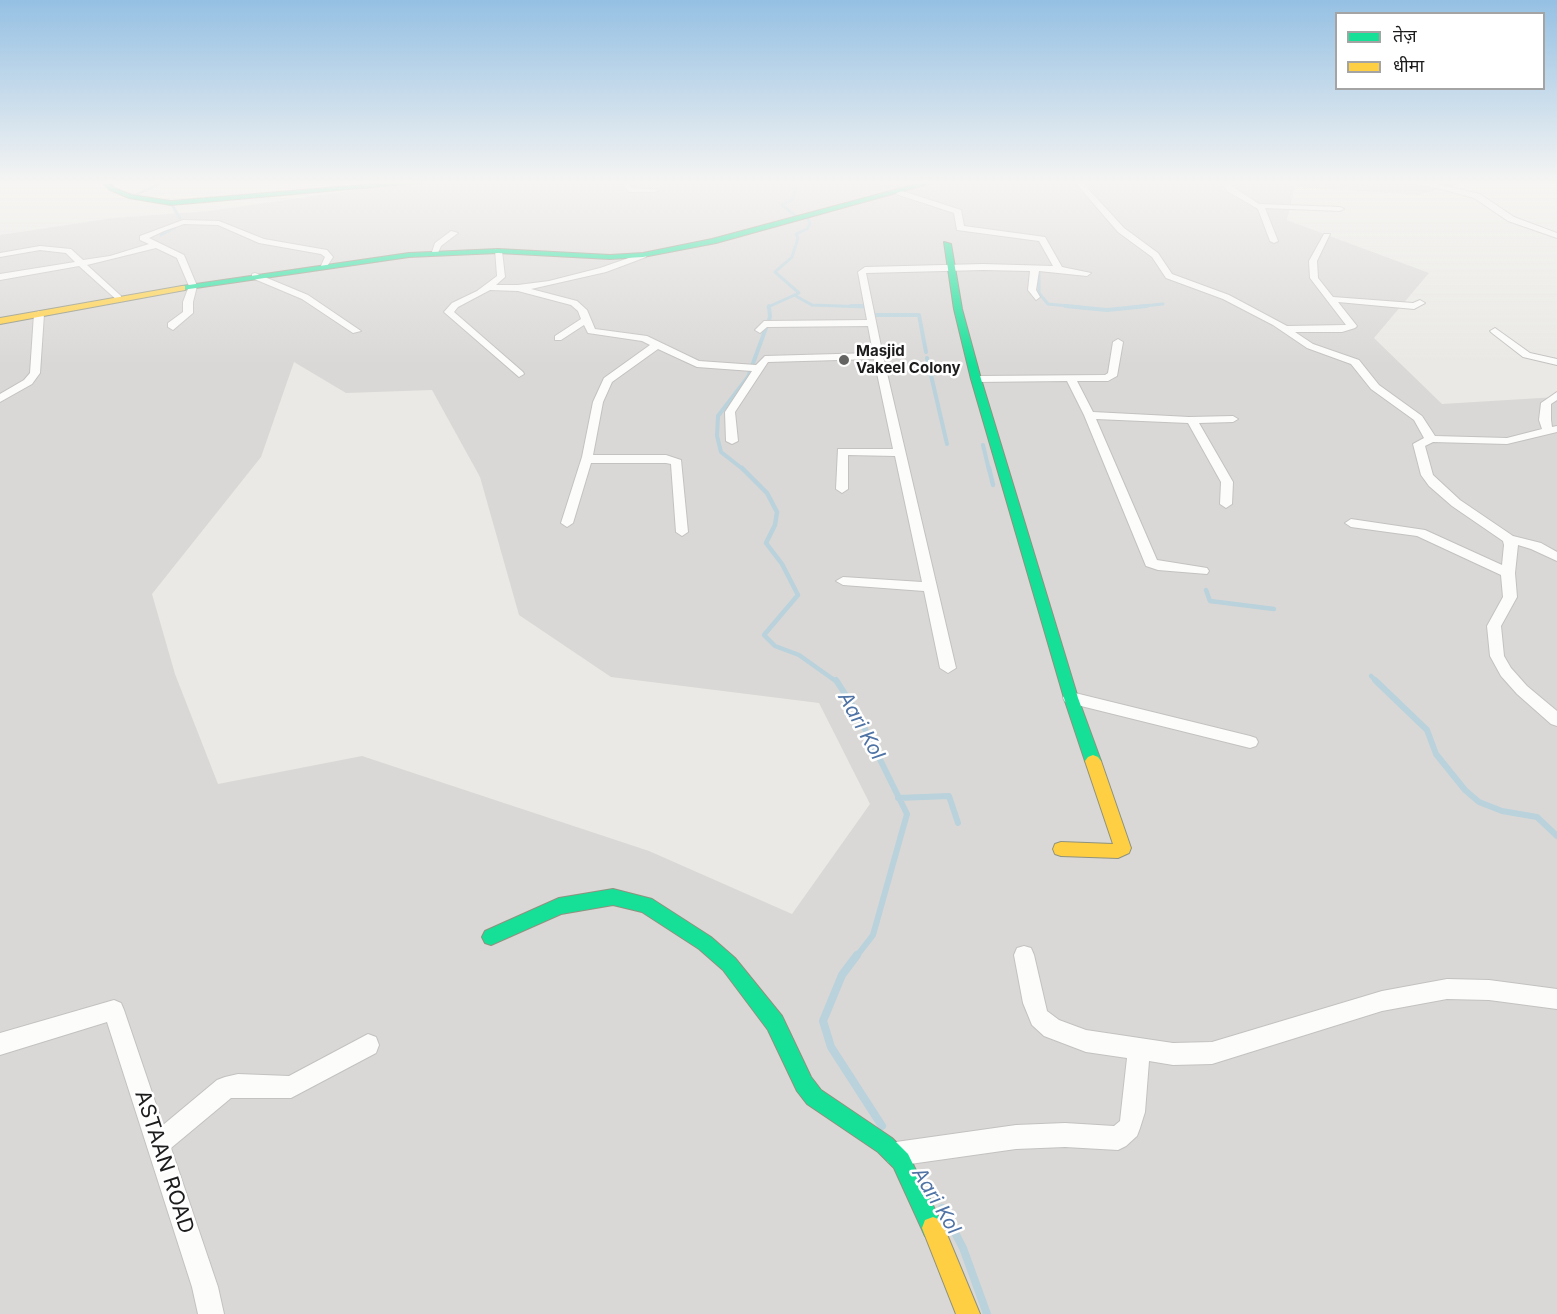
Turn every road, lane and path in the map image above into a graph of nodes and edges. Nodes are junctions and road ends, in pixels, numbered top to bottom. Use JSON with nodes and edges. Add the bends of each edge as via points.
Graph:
{"nodes":[{"id":1,"x":151,"y":242,"type":"edge"},
{"id":2,"x":269,"y":242,"type":"edge"},
{"id":3,"x":440,"y":242,"type":"edge"},
{"id":4,"x":706,"y":242,"type":"edge"},
{"id":5,"x":1043,"y":242,"type":"edge"},
{"id":6,"x":1138,"y":242,"type":"edge"},
{"id":7,"x":1324,"y":242,"type":"edge"},
{"id":8,"x":946,"y":244,"type":"dead end"},
{"id":9,"x":156,"y":245,"type":"junction"},
{"id":10,"x":498,"y":251,"type":"junction"},
{"id":11,"x":434,"y":253,"type":"junction"},
{"id":12,"x":0,"y":255,"type":"edge"},
{"id":13,"x":643,"y":255,"type":"junction"},
{"id":14,"x":79,"y":263,"type":"junction"},
{"id":15,"x":323,"y":266,"type":"junction"},
{"id":16,"x":952,"y":267,"type":"junction"},
{"id":17,"x":1035,"y":268,"type":"junction"},
{"id":18,"x":1059,"y":269,"type":"junction"},
{"id":19,"x":1087,"y":273,"type":"dead end"},
{"id":20,"x":255,"y":276,"type":"junction"},
{"id":21,"x":0,"y":277,"type":"edge"},
{"id":22,"x":193,"y":286,"type":"junction"},
{"id":23,"x":489,"y":287,"type":"junction"},
{"id":24,"x":518,"y":288,"type":"junction"},
{"id":25,"x":1036,"y":297,"type":"dead end"},
{"id":26,"x":118,"y":298,"type":"junction"},
{"id":27,"x":1330,"y":299,"type":"junction"},
{"id":28,"x":1420,"y":303,"type":"dead end"},
{"id":29,"x":39,"y":314,"type":"junction"},
{"id":30,"x":587,"y":319,"type":"junction"},
{"id":31,"x":0,"y":321,"type":"edge"},
{"id":32,"x":873,"y":323,"type":"junction"},
{"id":33,"x":173,"y":327,"type":"dead end"},
{"id":34,"x":762,"y":327,"type":"dead end"},
{"id":35,"x":1286,"y":329,"type":"junction"},
{"id":36,"x":356,"y":331,"type":"dead end"},
{"id":37,"x":1495,"y":331,"type":"dead end"},
{"id":38,"x":558,"y":338,"type":"dead end"},
{"id":39,"x":1118,"y":342,"type":"dead end"},
{"id":40,"x":658,"y":344,"type":"junction"},
{"id":41,"x":878,"y":356,"type":"junction"},
{"id":42,"x":1557,"y":362,"type":"edge"},
{"id":43,"x":757,"y":368,"type":"junction"},
{"id":44,"x":519,"y":374,"type":"dead end"},
{"id":45,"x":976,"y":379,"type":"junction"},
{"id":46,"x":1071,"y":380,"type":"junction"},
{"id":47,"x":1557,"y":395,"type":"edge"},
{"id":48,"x":0,"y":399,"type":"edge"},
{"id":49,"x":1089,"y":415,"type":"junction"},
{"id":50,"x":1233,"y":419,"type":"dead end"},
{"id":51,"x":1189,"y":420,"type":"junction"},
{"id":52,"x":1552,"y":430,"type":"edge"},
{"id":53,"x":1431,"y":439,"type":"junction"},
{"id":54,"x":732,"y":441,"type":"dead end"},
{"id":55,"x":901,"y":453,"type":"junction"},
{"id":56,"x":587,"y":458,"type":"junction"},
{"id":57,"x":842,"y":489,"type":"dead end"},
{"id":58,"x":1226,"y":504,"type":"dead end"},
{"id":59,"x":567,"y":523,"type":"dead end"},
{"id":60,"x":1351,"y":523,"type":"dead end"},
{"id":61,"x":682,"y":532,"type":"dead end"},
{"id":62,"x":1508,"y":539,"type":"junction"},
{"id":63,"x":1557,"y":557,"type":"edge"},
{"id":64,"x":1202,"y":571,"type":"dead end"},
{"id":65,"x":1508,"y":573,"type":"junction"},
{"id":66,"x":843,"y":581,"type":"dead end"},
{"id":67,"x":930,"y":587,"type":"junction"},
{"id":68,"x":948,"y":668,"type":"dead end"},
{"id":69,"x":1071,"y":698,"type":"junction"},
{"id":70,"x":1557,"y":720,"type":"edge"},
{"id":71,"x":1250,"y":742,"type":"dead end"},
{"id":72,"x":1061,"y":849,"type":"dead end"},
{"id":73,"x":491,"y":937,"type":"dead end"},
{"id":74,"x":1023,"y":956,"type":"dead end"},
{"id":75,"x":1557,"y":999,"type":"edge"},
{"id":76,"x":0,"y":1044,"type":"edge"},
{"id":77,"x":368,"y":1045,"type":"dead end"},
{"id":78,"x":1139,"y":1050,"type":"junction"},
{"id":79,"x":158,"y":1144,"type":"junction"},
{"id":80,"x":895,"y":1154,"type":"junction"},
{"id":81,"x":211,"y":1314,"type":"edge"},
{"id":82,"x":968,"y":1314,"type":"edge"}],
"edges":[{"from":1,"to":9,"type":"street"},
{"from":2,"to":15,"type":"street","via":[[324,252],[329,257]]},
{"from":3,"to":11,"type":"street"},
{"from":4,"to":13,"type":"street"},
{"from":5,"to":18,"type":"street"},
{"from":6,"to":35,"type":"street","via":[[1155,255],[1169,276],[1226,297]]},
{"from":7,"to":27,"type":"street","via":[[1312,266],[1317,284]]},
{"from":8,"to":16,"type":"street"},
{"from":9,"to":14,"type":"street"},
{"from":9,"to":22,"type":"street","via":[[181,257]]},
{"from":10,"to":11,"type":"street"},
{"from":10,"to":13,"type":"street"},
{"from":10,"to":23,"type":"street","via":[[501,277]]},
{"from":11,"to":15,"type":"street"},
{"from":12,"to":14,"type":"street","via":[[40,248],[62,249]]},
{"from":13,"to":24,"type":"street","via":[[566,280]]},
{"from":14,"to":21,"type":"street"},
{"from":14,"to":26,"type":"street"},
{"from":15,"to":20,"type":"street"},
{"from":16,"to":17,"type":"street"},
{"from":16,"to":32,"type":"street","via":[[863,271]]},
{"from":16,"to":45,"type":"street"},
{"from":17,"to":18,"type":"street"},
{"from":17,"to":25,"type":"street","via":[[1032,290]]},
{"from":18,"to":19,"type":"street"},
{"from":20,"to":22,"type":"street"},
{"from":20,"to":36,"type":"street","via":[[304,297]]},
{"from":22,"to":26,"type":"street"},
{"from":22,"to":33,"type":"street","via":[[188,313]]},
{"from":23,"to":24,"type":"street"},
{"from":23,"to":44,"type":"street","via":[[449,312]]},
{"from":24,"to":30,"type":"street","via":[[570,300]]},
{"from":26,"to":29,"type":"street"},
{"from":27,"to":28,"type":"street","via":[[1414,306]]},
{"from":27,"to":35,"type":"street","via":[[1351,324],[1350,328]]},
{"from":29,"to":31,"type":"street"},
{"from":29,"to":48,"type":"street","via":[[35,373],[28,382]]},
{"from":30,"to":38,"type":"street"},
{"from":30,"to":40,"type":"street","via":[[591,331],[637,336]]},
{"from":32,"to":34,"type":"street"},
{"from":32,"to":41,"type":"street"},
{"from":35,"to":53,"type":"street","via":[[1316,349],[1358,363],[1375,387],[1418,418]]},
{"from":37,"to":42,"type":"street","via":[[1527,355]]},
{"from":39,"to":46,"type":"street","via":[[1112,377]]},
{"from":40,"to":43,"type":"street","via":[[697,364]]},
{"from":40,"to":56,"type":"street","via":[[608,380],[598,402]]},
{"from":41,"to":43,"type":"street","via":[[769,358]]},
{"from":41,"to":55,"type":"street"},
{"from":43,"to":54,"type":"street","via":[[730,412]]},
{"from":45,"to":46,"type":"street"},
{"from":45,"to":69,"type":"street"},
{"from":46,"to":49,"type":"street"},
{"from":47,"to":52,"type":"street","via":[[1546,403],[1545,420]]},
{"from":49,"to":51,"type":"street"},
{"from":49,"to":64,"type":"street","via":[[1152,564]]},
{"from":50,"to":51,"type":"street"},
{"from":51,"to":58,"type":"street","via":[[1227,482]]},
{"from":52,"to":53,"type":"street","via":[[1491,443]]},
{"from":53,"to":62,"type":"street","via":[[1419,444],[1433,483]]},
{"from":55,"to":57,"type":"street","via":[[842,451]]},
{"from":55,"to":67,"type":"street"},
{"from":56,"to":59,"type":"street"},
{"from":56,"to":61,"type":"street","via":[[677,462]]},
{"from":60,"to":65,"type":"street","via":[[1420,533]]},
{"from":62,"to":63,"type":"street","via":[[1536,546]]},
{"from":62,"to":65,"type":"street"},
{"from":65,"to":70,"type":"street","via":[[1510,597],[1494,626],[1497,656],[1522,690]]},
{"from":66,"to":67,"type":"street"},
{"from":67,"to":68,"type":"street"},
{"from":69,"to":71,"type":"street"},
{"from":69,"to":72,"type":"street","via":[[1123,848]]},
{"from":73,"to":80,"type":"street","via":[[577,901],[613,897],[646,904],[729,964],[775,1023],[804,1084],[814,1096]]},
{"from":74,"to":78,"type":"street","via":[[1039,1018],[1066,1035]]},
{"from":75,"to":78,"type":"street","via":[[1447,989],[1382,1001],[1212,1053]]},
{"from":76,"to":79,"type":"street","name":"ASTAAN ROAD","via":[[114,1010]]},
{"from":77,"to":79,"type":"street","via":[[291,1087],[225,1088]]},
{"from":78,"to":80,"type":"street","via":[[1134,1112],[1129,1128],[1118,1138],[1016,1137]]},
{"from":79,"to":81,"type":"street","name":"ASTAAN ROAD"},
{"from":80,"to":82,"type":"street","via":[[922,1200]]}]}
